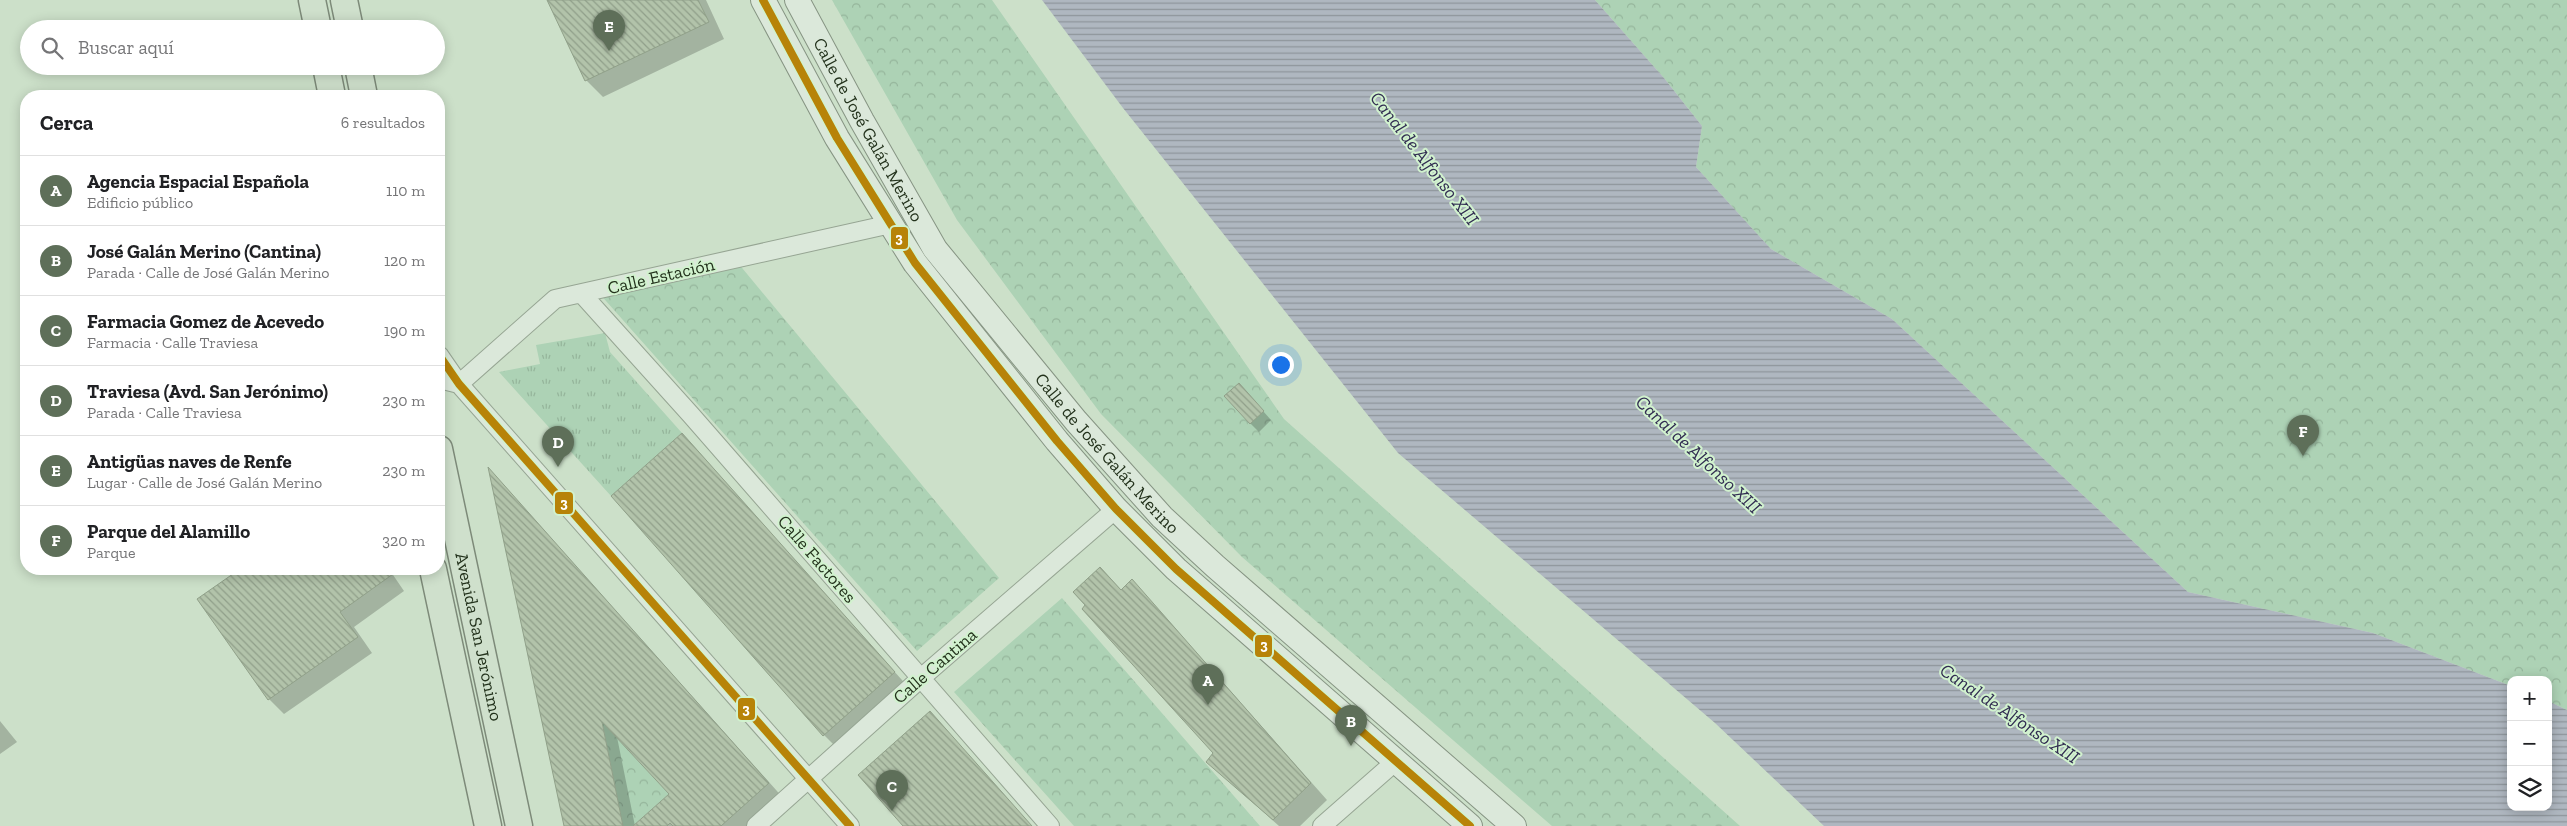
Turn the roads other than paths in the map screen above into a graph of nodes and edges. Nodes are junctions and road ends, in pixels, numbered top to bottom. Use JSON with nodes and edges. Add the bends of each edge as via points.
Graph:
{"nodes":[{"id":1,"x":312,"y":0,"type":"edge"},
{"id":2,"x":344,"y":0,"type":"edge"},
{"id":3,"x":763,"y":0,"type":"edge"},
{"id":4,"x":798,"y":0,"type":"edge"},
{"id":5,"x":316,"y":20,"type":"edge"},
{"id":6,"x":348,"y":20,"type":"edge"},
{"id":7,"x":328,"y":75,"type":"edge"},
{"id":8,"x":360,"y":75,"type":"edge"},
{"id":9,"x":331,"y":90,"type":"edge"},
{"id":10,"x":363,"y":90,"type":"edge"},
{"id":11,"x":891,"y":224,"type":"junction"},
{"id":12,"x":582,"y":294,"type":"junction"},
{"id":13,"x":445,"y":364,"type":"edge"},
{"id":14,"x":445,"y":380,"type":"edge"},
{"id":15,"x":459,"y":384,"type":"junction"},
{"id":16,"x":445,"y":477,"type":"edge"},
{"id":17,"x":1116,"y":509,"type":"junction"},
{"id":18,"x":434,"y":575,"type":"edge"},
{"id":19,"x":921,"y":678,"type":"junction"},
{"id":20,"x":1396,"y":761,"type":"junction"},
{"id":21,"x":808,"y":779,"type":"junction"},
{"id":22,"x":488,"y":826,"type":"edge"},
{"id":23,"x":519,"y":826,"type":"edge"},
{"id":24,"x":756,"y":826,"type":"edge"},
{"id":25,"x":850,"y":826,"type":"edge"},
{"id":26,"x":1050,"y":826,"type":"edge"},
{"id":27,"x":1322,"y":826,"type":"edge"},
{"id":28,"x":1470,"y":826,"type":"edge"},
{"id":29,"x":1514,"y":826,"type":"edge"}],
"edges":[{"from":1,"to":5,"type":"main road"},
{"from":2,"to":6,"type":"main road"},
{"from":3,"to":11,"type":"main road","name":"Calle de José Galán Merino","via":[[837,138]]},
{"from":4,"to":29,"type":"main road","name":"Calle de José Galán Merino","via":[[935,249],[1076,421],[1162,517],[1202,554]]},
{"from":7,"to":9,"type":"main road"},
{"from":8,"to":10,"type":"main road"},
{"from":11,"to":12,"type":"street","name":"Calle Estación"},
{"from":11,"to":17,"type":"main road","name":"Calle de José Galán Merino","via":[[922,271],[1057,441]]},
{"from":12,"to":15,"type":"street","name":"Calle Estación","via":[[556,299]]},
{"from":12,"to":19,"type":"street","name":"Calle Factores"},
{"from":13,"to":15,"type":"street"},
{"from":14,"to":15,"type":"street"},
{"from":15,"to":21,"type":"street"},
{"from":16,"to":23,"type":"main road","name":"Avenida San Jerónimo"},
{"from":17,"to":19,"type":"street","name":"Calle Cantina"},
{"from":17,"to":20,"type":"main road","name":"Calle de José Galán Merino","via":[[1176,569]]},
{"from":18,"to":22,"type":"main road","name":"Avenida San Jerónimo"},
{"from":19,"to":21,"type":"street","name":"Calle Cantina"},
{"from":19,"to":26,"type":"street","name":"Calle Factores"},
{"from":20,"to":27,"type":"street"},
{"from":20,"to":28,"type":"main road","name":"Calle de José Galán Merino"},
{"from":21,"to":24,"type":"street","name":"Calle Cantina"},
{"from":21,"to":25,"type":"street"}]}
